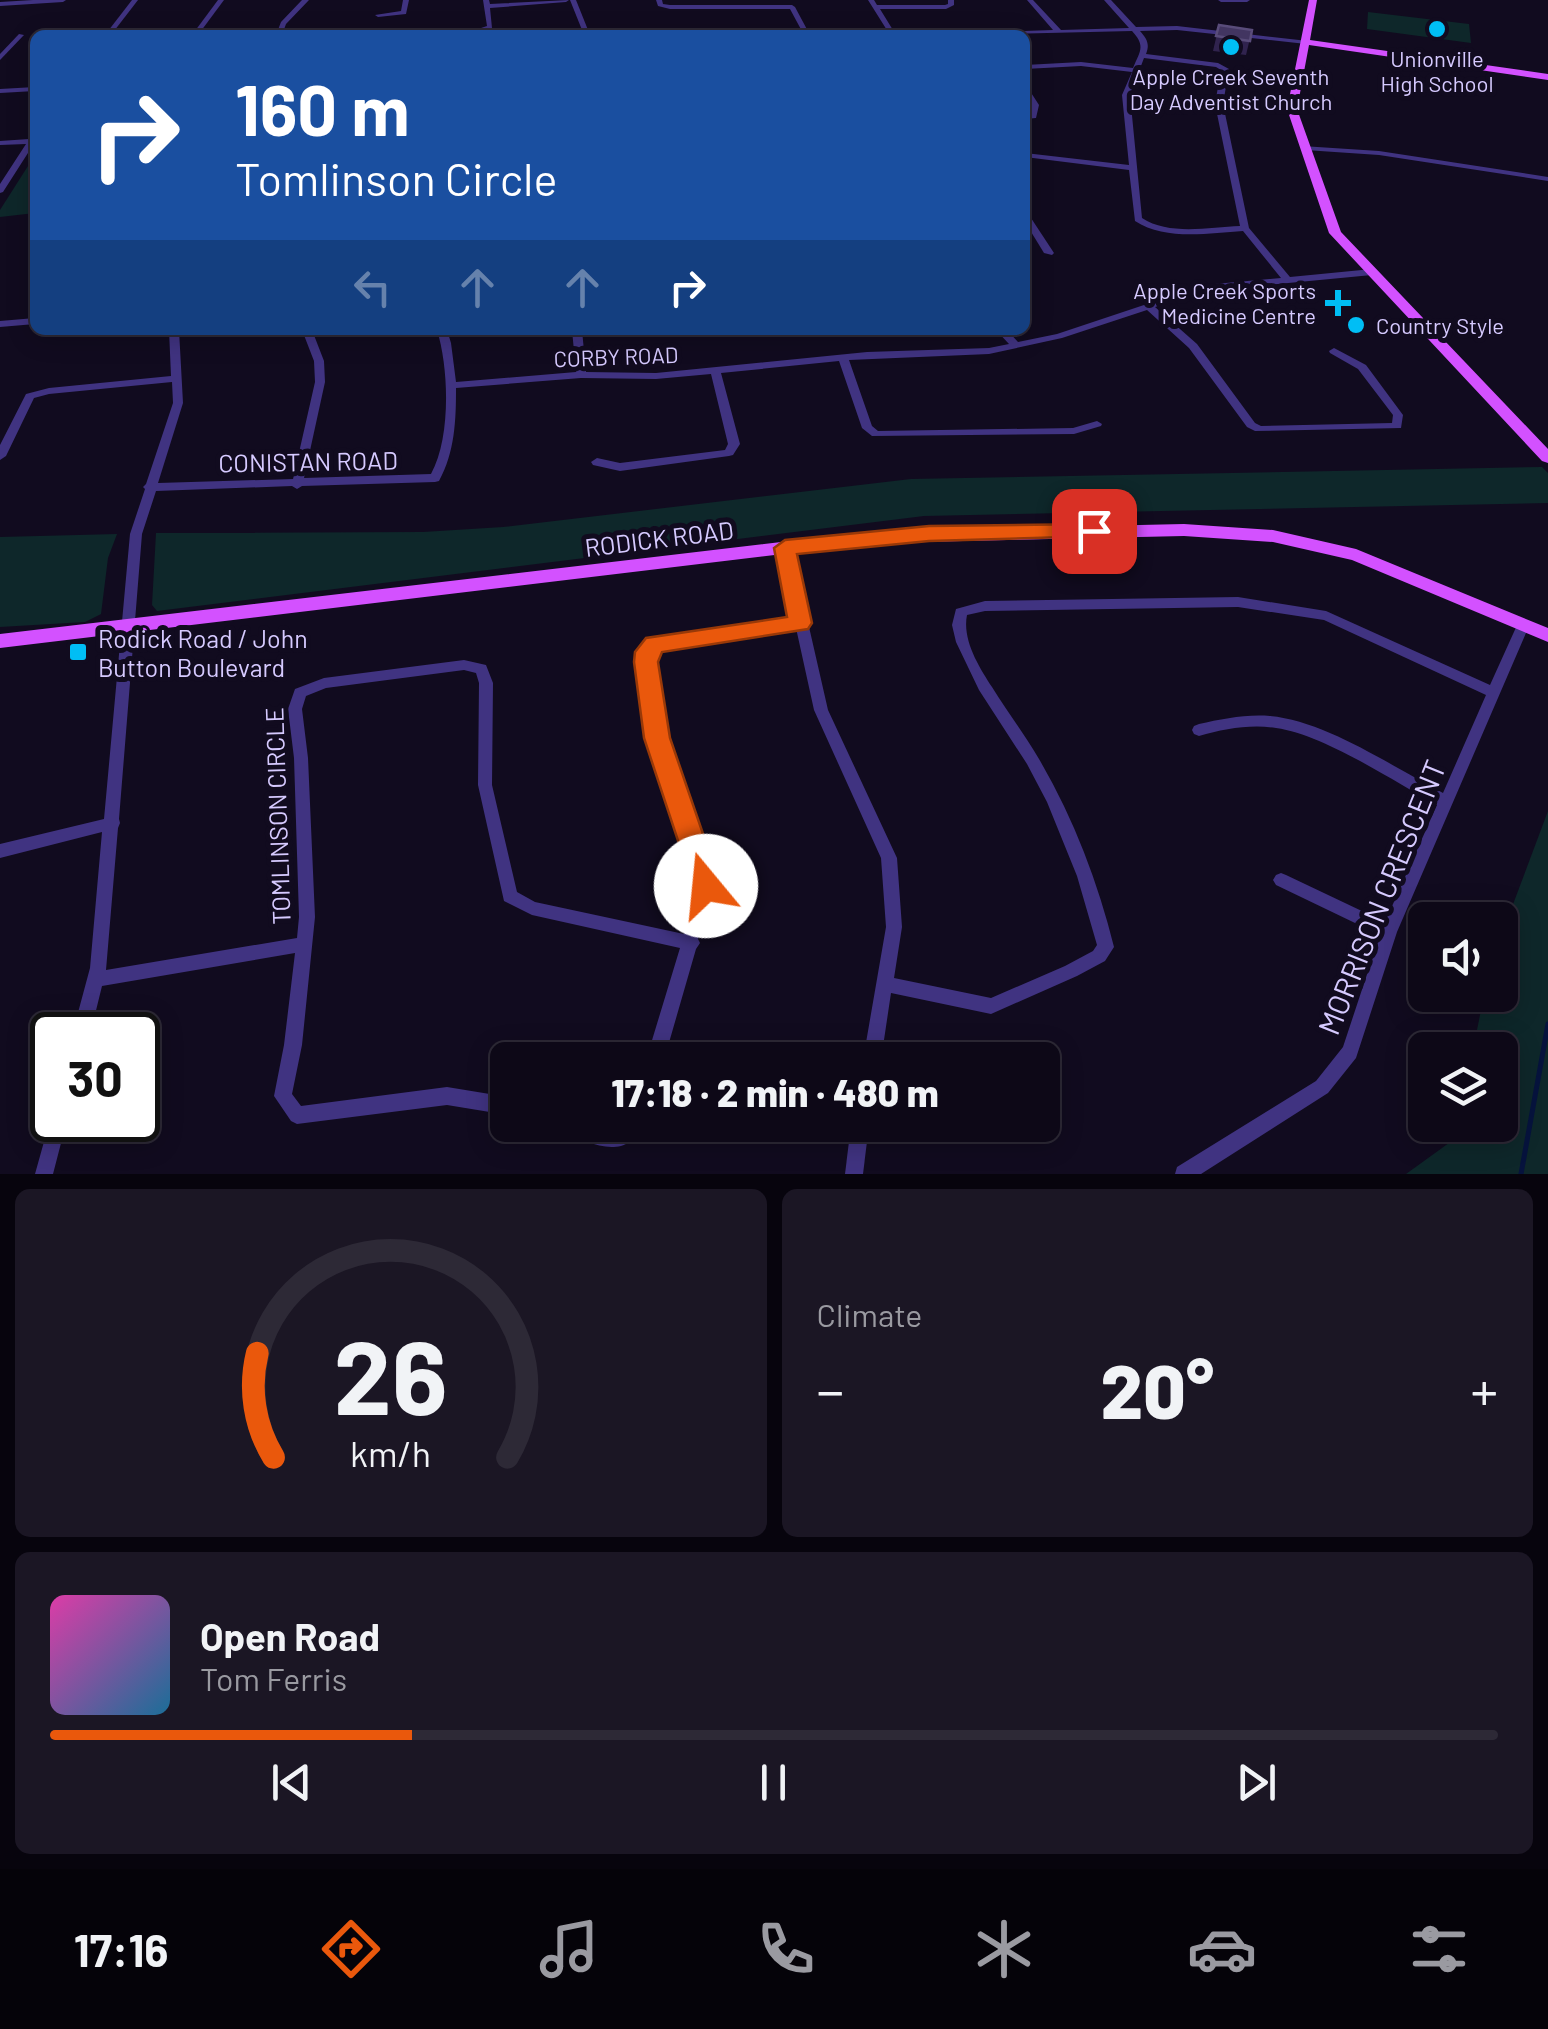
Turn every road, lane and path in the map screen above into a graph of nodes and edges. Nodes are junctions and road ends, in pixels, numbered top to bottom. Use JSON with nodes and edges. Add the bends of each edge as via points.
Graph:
{"nodes":[{"id":1,"x":63,"y":0,"type":"edge"},
{"id":2,"x":135,"y":0,"type":"edge"},
{"id":3,"x":220,"y":0,"type":"edge"},
{"id":4,"x":306,"y":0,"type":"edge"},
{"id":5,"x":406,"y":0,"type":"edge"},
{"id":6,"x":570,"y":0,"type":"edge"},
{"id":7,"x":658,"y":0,"type":"edge"},
{"id":8,"x":951,"y":0,"type":"edge"},
{"id":9,"x":1030,"y":0,"type":"edge"},
{"id":10,"x":1107,"y":0,"type":"edge"},
{"id":11,"x":1221,"y":0,"type":"edge"},
{"id":12,"x":1248,"y":0,"type":"edge"},
{"id":13,"x":1313,"y":0,"type":"edge"},
{"id":14,"x":487,"y":3,"type":"edge"},
{"id":15,"x":0,"y":4,"type":"edge"},
{"id":16,"x":873,"y":4,"type":"edge"},
{"id":17,"x":378,"y":15,"type":"dead end"},
{"id":18,"x":1135,"y":29,"type":"junction"},
{"id":19,"x":112,"y":30,"type":"edge"},
{"id":20,"x":199,"y":30,"type":"edge"},
{"id":21,"x":281,"y":30,"type":"edge"},
{"id":22,"x":482,"y":30,"type":"edge"},
{"id":23,"x":585,"y":30,"type":"edge"},
{"id":24,"x":804,"y":30,"type":"edge"},
{"id":25,"x":890,"y":30,"type":"edge"},
{"id":26,"x":1058,"y":30,"type":"junction"},
{"id":27,"x":1030,"y":31,"type":"edge"},
{"id":28,"x":21,"y":35,"type":"dead end"},
{"id":29,"x":1306,"y":42,"type":"junction"},
{"id":30,"x":1142,"y":56,"type":"junction"},
{"id":31,"x":0,"y":58,"type":"edge"},
{"id":32,"x":1030,"y":67,"type":"edge"},
{"id":33,"x":1135,"y":70,"type":"junction"},
{"id":34,"x":1548,"y":74,"type":"edge"},
{"id":35,"x":30,"y":90,"type":"edge"},
{"id":36,"x":0,"y":91,"type":"edge"},
{"id":37,"x":30,"y":139,"type":"edge"},
{"id":38,"x":0,"y":143,"type":"edge"},
{"id":39,"x":30,"y":144,"type":"edge"},
{"id":40,"x":1305,"y":148,"type":"junction"},
{"id":41,"x":1030,"y":156,"type":"edge"},
{"id":42,"x":1134,"y":168,"type":"junction"},
{"id":43,"x":1548,"y":179,"type":"edge"},
{"id":44,"x":0,"y":190,"type":"edge"},
{"id":45,"x":1030,"y":222,"type":"edge"},
{"id":46,"x":1244,"y":228,"type":"junction"},
{"id":47,"x":1048,"y":253,"type":"dead end"},
{"id":48,"x":1372,"y":272,"type":"junction"},
{"id":49,"x":1287,"y":280,"type":"junction"},
{"id":50,"x":1149,"y":307,"type":"junction"},
{"id":51,"x":30,"y":322,"type":"edge"},
{"id":52,"x":0,"y":324,"type":"edge"},
{"id":53,"x":174,"y":335,"type":"edge"},
{"id":54,"x":308,"y":335,"type":"edge"},
{"id":55,"x":444,"y":335,"type":"edge"},
{"id":56,"x":578,"y":335,"type":"edge"},
{"id":57,"x":1006,"y":335,"type":"edge"},
{"id":58,"x":1017,"y":346,"type":"junction"},
{"id":59,"x":1334,"y":352,"type":"dead end"},
{"id":60,"x":844,"y":357,"type":"junction"},
{"id":61,"x":715,"y":370,"type":"junction"},
{"id":62,"x":582,"y":375,"type":"junction"},
{"id":63,"x":178,"y":378,"type":"junction"},
{"id":64,"x":451,"y":385,"type":"junction"},
{"id":65,"x":1097,"y":424,"type":"dead end"},
{"id":66,"x":0,"y":456,"type":"edge"},
{"id":67,"x":1548,"y":458,"type":"edge"},
{"id":68,"x":597,"y":462,"type":"dead end"},
{"id":69,"x":296,"y":484,"type":"junction"},
{"id":70,"x":149,"y":487,"type":"junction"},
{"id":71,"x":785,"y":548,"type":"junction"},
{"id":72,"x":800,"y":623,"type":"junction"},
{"id":73,"x":128,"y":626,"type":"junction"},
{"id":74,"x":1523,"y":626,"type":"junction"},
{"id":75,"x":1548,"y":635,"type":"edge"},
{"id":76,"x":0,"y":641,"type":"edge"},
{"id":77,"x":1495,"y":693,"type":"junction"},
{"id":78,"x":1199,"y":730,"type":"dead end"},
{"id":79,"x":1446,"y":802,"type":"junction"},
{"id":80,"x":113,"y":823,"type":"junction"},
{"id":81,"x":0,"y":850,"type":"edge"},
{"id":82,"x":1281,"y":880,"type":"dead end"},
{"id":83,"x":1389,"y":932,"type":"junction"},
{"id":84,"x":692,"y":943,"type":"junction"},
{"id":85,"x":306,"y":944,"type":"junction"},
{"id":86,"x":96,"y":979,"type":"junction"},
{"id":87,"x":886,"y":984,"type":"junction"},
{"id":88,"x":87,"y":1012,"type":"edge"},
{"id":89,"x":661,"y":1042,"type":"edge"},
{"id":90,"x":875,"y":1042,"type":"edge"},
{"id":91,"x":490,"y":1103,"type":"edge"},
{"id":92,"x":52,"y":1142,"type":"edge"},
{"id":93,"x":858,"y":1142,"type":"edge"},
{"id":94,"x":44,"y":1174,"type":"edge"},
{"id":95,"x":854,"y":1174,"type":"edge"},
{"id":96,"x":1184,"y":1174,"type":"edge"}],
"edges":[{"from":1,"to":15,"type":"street"},
{"from":2,"to":19,"type":"street"},
{"from":3,"to":20,"type":"street"},
{"from":4,"to":21,"type":"street"},
{"from":5,"to":17,"type":"street","via":[[404,12]]},
{"from":6,"to":14,"type":"street"},
{"from":6,"to":23,"type":"street"},
{"from":7,"to":24,"type":"street","via":[[670,7],[792,7]]},
{"from":8,"to":16,"type":"street","via":[[946,7]]},
{"from":9,"to":26,"type":"street"},
{"from":10,"to":18,"type":"street"},
{"from":11,"to":12,"type":"street"},
{"from":13,"to":29,"type":"main road"},
{"from":14,"to":22,"type":"street","via":[[489,28]]},
{"from":16,"to":25,"type":"street"},
{"from":18,"to":26,"type":"street"},
{"from":18,"to":29,"type":"street","via":[[1218,30]]},
{"from":18,"to":30,"type":"street","via":[[1144,40]]},
{"from":26,"to":27,"type":"street"},
{"from":28,"to":31,"type":"street"},
{"from":29,"to":34,"type":"main road"},
{"from":29,"to":40,"type":"main road","via":[[1292,109]]},
{"from":30,"to":33,"type":"street"},
{"from":30,"to":46,"type":"street","via":[[1224,69],[1219,104]]},
{"from":32,"to":33,"type":"street"},
{"from":33,"to":42,"type":"street","via":[[1126,94]]},
{"from":35,"to":36,"type":"street"},
{"from":37,"to":38,"type":"street"},
{"from":39,"to":44,"type":"street"},
{"from":40,"to":43,"type":"street"},
{"from":40,"to":48,"type":"main road","via":[[1335,233]]},
{"from":41,"to":42,"type":"street"},
{"from":42,"to":46,"type":"street","via":[[1141,223]]},
{"from":45,"to":47,"type":"street"},
{"from":46,"to":49,"type":"street"},
{"from":48,"to":49,"type":"street","name":"CORBY ROAD"},
{"from":48,"to":67,"type":"main road"},
{"from":49,"to":50,"type":"street","name":"CORBY ROAD","via":[[1204,288]]},
{"from":50,"to":58,"type":"street","name":"CORBY ROAD"},
{"from":50,"to":59,"type":"street","via":[[1198,352],[1259,429],[1397,426],[1398,416],[1362,368]]},
{"from":51,"to":52,"type":"street"},
{"from":53,"to":63,"type":"street"},
{"from":54,"to":69,"type":"street","via":[[320,382]]},
{"from":55,"to":64,"type":"street","name":"CONISTAN ROAD"},
{"from":56,"to":62,"type":"street"},
{"from":57,"to":58,"type":"street"},
{"from":58,"to":60,"type":"street","name":"CORBY ROAD"},
{"from":60,"to":61,"type":"street","name":"CORBY ROAD"},
{"from":60,"to":65,"type":"street","via":[[866,428],[876,434],[1074,431]]},
{"from":61,"to":62,"type":"street","name":"CORBY ROAD"},
{"from":61,"to":68,"type":"street","via":[[734,444],[729,452],[620,467]]},
{"from":62,"to":64,"type":"street","name":"CORBY ROAD"},
{"from":63,"to":66,"type":"street","via":[[30,396]]},
{"from":63,"to":70,"type":"street","via":[[178,403]]},
{"from":64,"to":69,"type":"street","name":"CONISTAN ROAD","via":[[444,462],[435,478]]},
{"from":69,"to":70,"type":"street","name":"CONISTAN ROAD"},
{"from":70,"to":73,"type":"street","via":[[136,534]]},
{"from":71,"to":72,"type":"street"},
{"from":71,"to":73,"type":"main road","name":"RODICK ROAD"},
{"from":71,"to":74,"type":"main road","name":"RODICK ROAD","via":[[929,534],[1258,534],[1356,555]]},
{"from":72,"to":84,"type":"street","via":[[664,640],[647,652],[657,738],[706,886]]},
{"from":72,"to":87,"type":"street","via":[[821,710],[889,858],[894,928]]},
{"from":73,"to":76,"type":"main road","name":"RODICK ROAD"},
{"from":73,"to":80,"type":"street"},
{"from":74,"to":75,"type":"main road","name":"RODICK ROAD"},
{"from":74,"to":77,"type":"street","name":"MORRISON CRESCENT"},
{"from":77,"to":79,"type":"street","name":"MORRISON CRESCENT"},
{"from":77,"to":87,"type":"street","via":[[1339,622],[1277,605],[976,606],[961,612],[958,627],[982,683],[1057,810],[1106,947],[1071,971],[991,1006]]},
{"from":78,"to":79,"type":"street","via":[[1279,723]]},
{"from":79,"to":83,"type":"street","name":"MORRISON CRESCENT"},
{"from":80,"to":81,"type":"street"},
{"from":80,"to":86,"type":"street"},
{"from":82,"to":83,"type":"street"},
{"from":83,"to":96,"type":"street","name":"MORRISON CRESCENT","via":[[1357,1037],[1337,1070],[1322,1087]]},
{"from":84,"to":85,"type":"street","name":"TOMLINSON CIRCLE","via":[[532,908],[510,896],[485,785],[486,683],[481,669],[464,665],[324,683],[296,700]]},
{"from":84,"to":89,"type":"street"},
{"from":85,"to":86,"type":"street","name":"TOMLINSON CIRCLE"},
{"from":85,"to":91,"type":"street","name":"TOMLINSON CIRCLE","via":[[283,1084],[297,1115],[447,1096]]},
{"from":86,"to":88,"type":"street"},
{"from":87,"to":90,"type":"street"},
{"from":92,"to":94,"type":"street"},
{"from":93,"to":95,"type":"street"}]}
